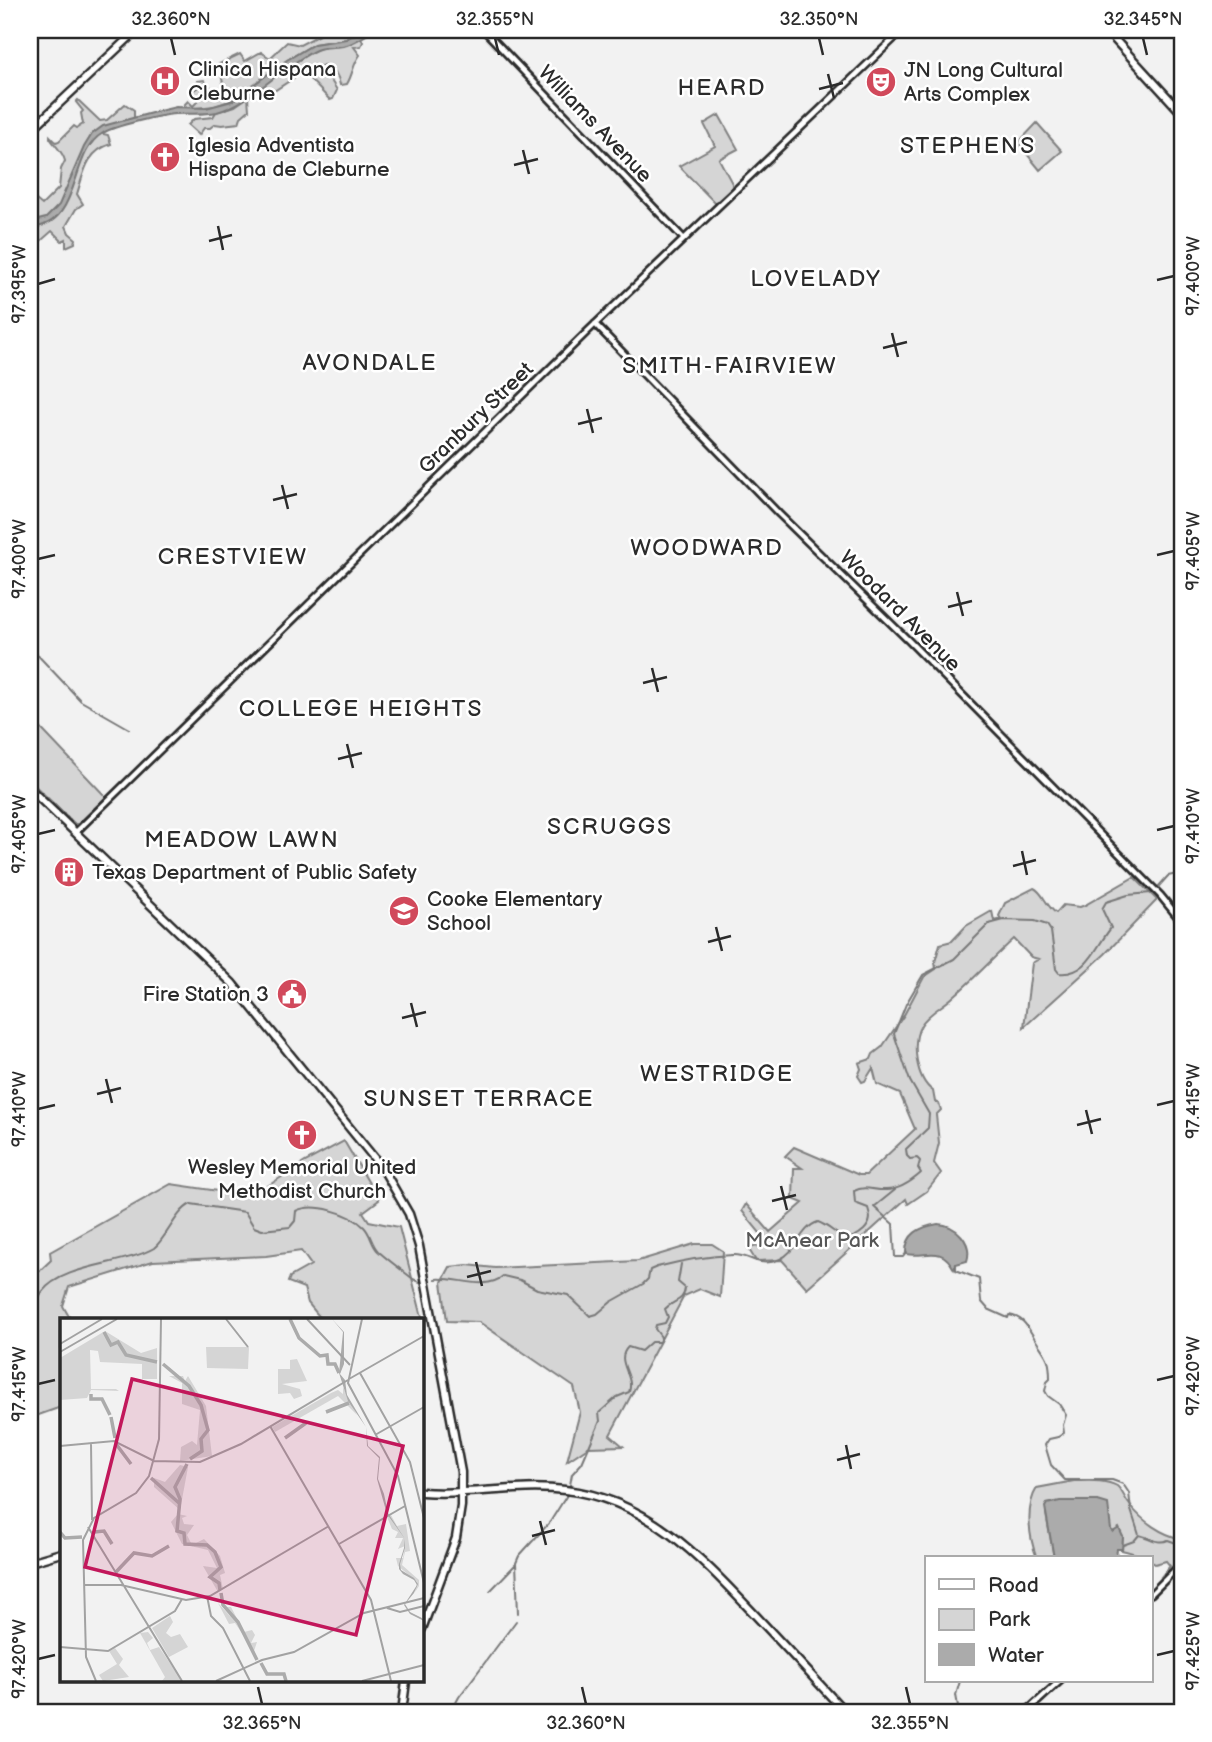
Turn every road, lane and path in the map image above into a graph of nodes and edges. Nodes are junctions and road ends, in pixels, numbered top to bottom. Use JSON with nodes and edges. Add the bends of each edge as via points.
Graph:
{"nodes":[{"id":1,"x":137,"y":30,"type":"edge"},
{"id":2,"x":484,"y":30,"type":"edge"},
{"id":3,"x":903,"y":30,"type":"edge"},
{"id":4,"x":1106,"y":30,"type":"edge"},
{"id":5,"x":1182,"y":113,"type":"edge"},
{"id":6,"x":30,"y":131,"type":"edge"},
{"id":7,"x":684,"y":239,"type":"junction"},
{"id":8,"x":595,"y":324,"type":"junction"},
{"id":9,"x":30,"y":789,"type":"edge"},
{"id":10,"x":75,"y":833,"type":"junction"},
{"id":11,"x":1182,"y":922,"type":"edge"},
{"id":12,"x":424,"y":1492,"type":"edge"},
{"id":13,"x":461,"y":1492,"type":"junction"},
{"id":14,"x":60,"y":1553,"type":"edge"},
{"id":15,"x":30,"y":1562,"type":"edge"},
{"id":16,"x":1182,"y":1563,"type":"edge"},
{"id":17,"x":1152,"y":1593,"type":"edge"},
{"id":18,"x":424,"y":1624,"type":"edge"},
{"id":19,"x":406,"y":1682,"type":"edge"},
{"id":20,"x":1058,"y":1682,"type":"edge"},
{"id":21,"x":402,"y":1712,"type":"edge"},
{"id":22,"x":845,"y":1712,"type":"edge"},
{"id":23,"x":1026,"y":1712,"type":"edge"}],
"edges":[{"from":1,"to":6,"type":"main road"},
{"from":2,"to":7,"type":"street","name":"Williams Avenue"},
{"from":3,"to":7,"type":"street","name":"Granbury Street"},
{"from":4,"to":5,"type":"main road"},
{"from":7,"to":8,"type":"street","name":"Granbury Street"},
{"from":8,"to":10,"type":"street","name":"Granbury Street"},
{"from":8,"to":11,"type":"street","name":"Woodard Avenue"},
{"from":9,"to":10,"type":"main road"},
{"from":10,"to":13,"type":"main road","via":[[232,983],[394,1186],[409,1214],[424,1264],[459,1451]]},
{"from":12,"to":13,"type":"main road"},
{"from":13,"to":18,"type":"main road","via":[[453,1549]]},
{"from":13,"to":22,"type":"main road","via":[[521,1487],[569,1490],[618,1503],[649,1518],[700,1557]]},
{"from":14,"to":15,"type":"main road"},
{"from":16,"to":17,"type":"street"},
{"from":19,"to":21,"type":"main road"},
{"from":20,"to":23,"type":"street"}]}
